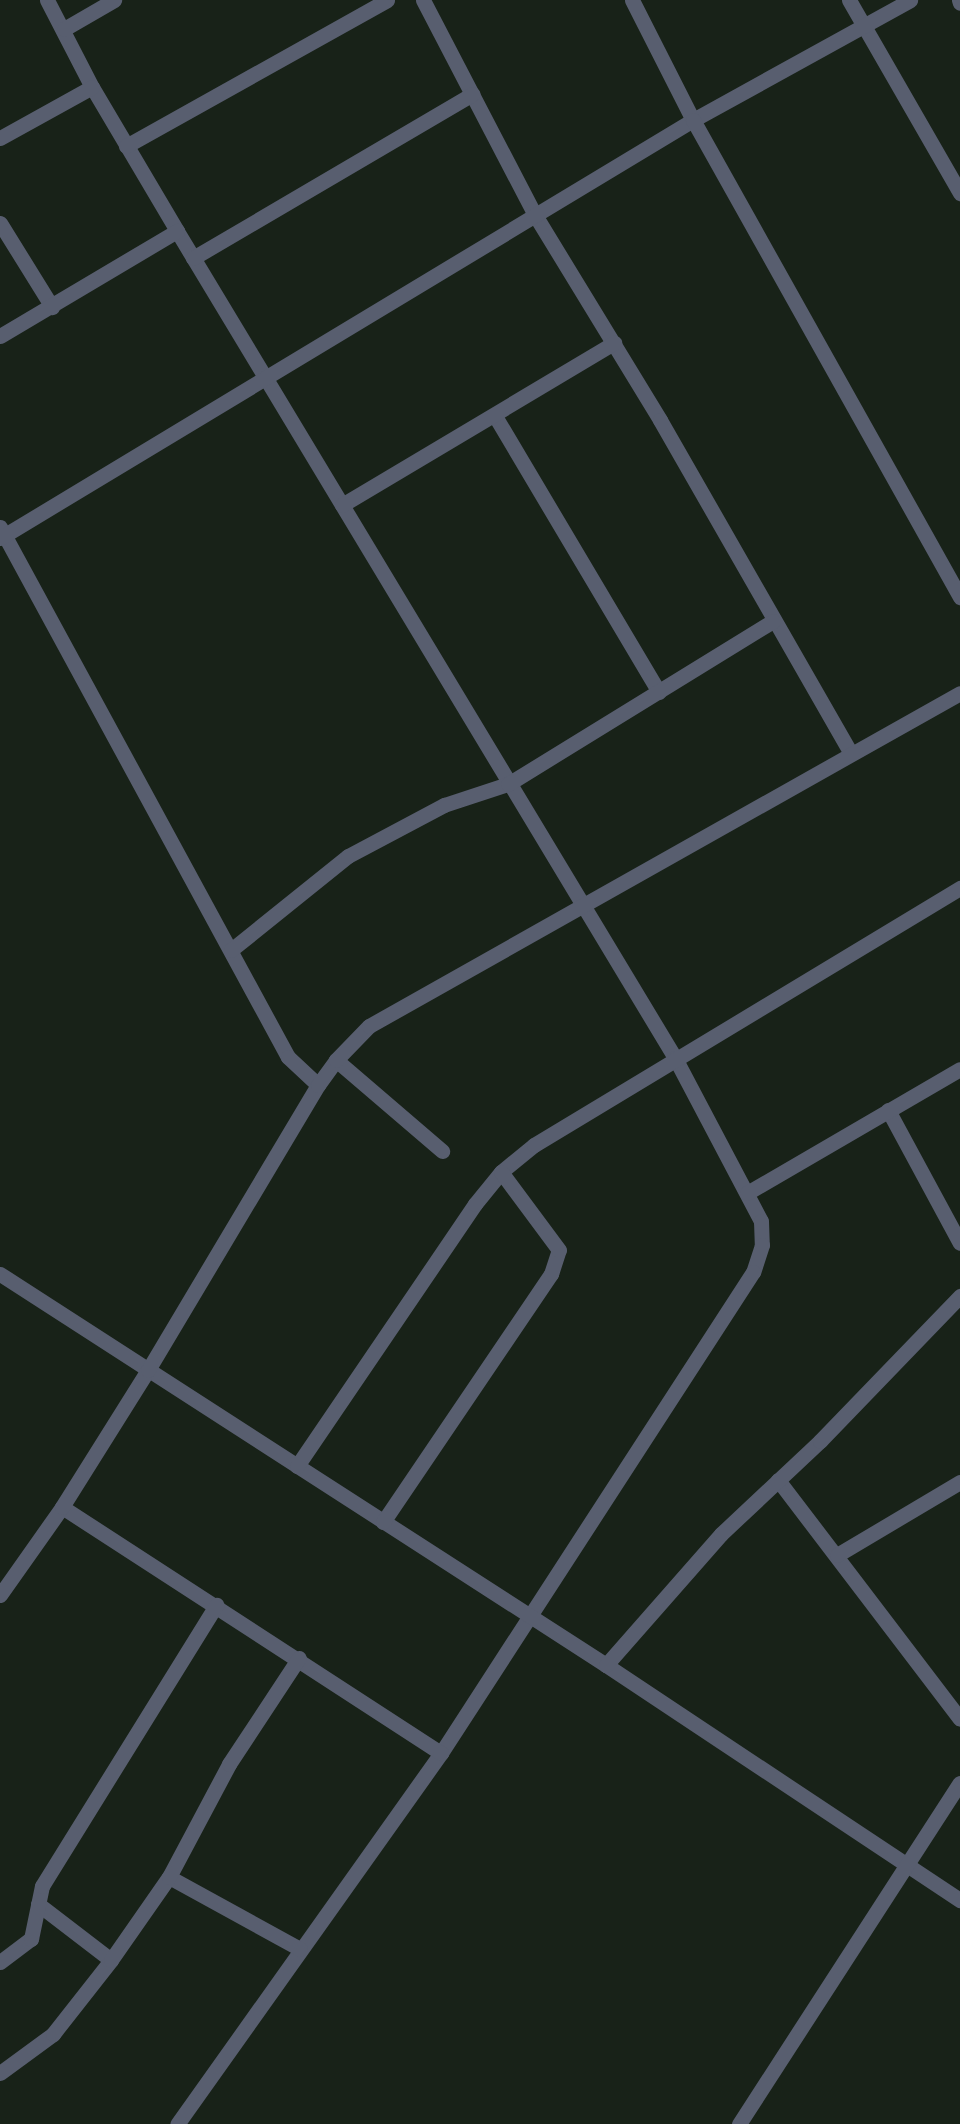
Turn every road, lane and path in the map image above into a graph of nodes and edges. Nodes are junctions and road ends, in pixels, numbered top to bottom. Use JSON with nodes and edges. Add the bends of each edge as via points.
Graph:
{"nodes":[{"id":1,"x":47,"y":0,"type":"edge"},
{"id":2,"x":114,"y":0,"type":"edge"},
{"id":3,"x":387,"y":0,"type":"edge"},
{"id":4,"x":423,"y":0,"type":"edge"},
{"id":5,"x":632,"y":0,"type":"edge"},
{"id":6,"x":849,"y":0,"type":"edge"},
{"id":7,"x":910,"y":0,"type":"edge"},
{"id":8,"x":863,"y":24,"type":"junction"},
{"id":9,"x":64,"y":30,"type":"junction"},
{"id":10,"x":92,"y":87,"type":"junction"},
{"id":11,"x":472,"y":94,"type":"junction"},
{"id":12,"x":693,"y":120,"type":"junction"},
{"id":13,"x":0,"y":138,"type":"edge"},
{"id":14,"x":126,"y":146,"type":"junction"},
{"id":15,"x":960,"y":193,"type":"edge"},
{"id":16,"x":535,"y":215,"type":"junction"},
{"id":17,"x":0,"y":223,"type":"edge"},
{"id":18,"x":177,"y":231,"type":"junction"},
{"id":19,"x":193,"y":258,"type":"junction"},
{"id":20,"x":52,"y":307,"type":"junction"},
{"id":21,"x":0,"y":336,"type":"edge"},
{"id":22,"x":614,"y":343,"type":"junction"},
{"id":23,"x":264,"y":377,"type":"junction"},
{"id":24,"x":495,"y":416,"type":"junction"},
{"id":25,"x":342,"y":505,"type":"junction"},
{"id":26,"x":2,"y":534,"type":"edge"},
{"id":27,"x":960,"y":597,"type":"edge"},
{"id":28,"x":773,"y":621,"type":"junction"},
{"id":29,"x":659,"y":692,"type":"junction"},
{"id":30,"x":960,"y":693,"type":"edge"},
{"id":31,"x":851,"y":753,"type":"junction"},
{"id":32,"x":508,"y":784,"type":"junction"},
{"id":33,"x":960,"y":888,"type":"edge"},
{"id":34,"x":582,"y":903,"type":"junction"},
{"id":35,"x":231,"y":950,"type":"junction"},
{"id":36,"x":675,"y":1058,"type":"junction"},
{"id":37,"x":336,"y":1060,"type":"junction"},
{"id":38,"x":960,"y":1069,"type":"edge"},
{"id":39,"x":318,"y":1085,"type":"junction"},
{"id":40,"x":888,"y":1110,"type":"junction"},
{"id":41,"x":442,"y":1151,"type":"dead end"},
{"id":42,"x":501,"y":1172,"type":"junction"},
{"id":43,"x":747,"y":1193,"type":"junction"},
{"id":44,"x":960,"y":1243,"type":"edge"},
{"id":45,"x":2,"y":1280,"type":"edge"},
{"id":46,"x":960,"y":1296,"type":"edge"},
{"id":47,"x":148,"y":1370,"type":"junction"},
{"id":48,"x":297,"y":1466,"type":"junction"},
{"id":49,"x":778,"y":1480,"type":"junction"},
{"id":50,"x":960,"y":1482,"type":"edge"},
{"id":51,"x":62,"y":1507,"type":"junction"},
{"id":52,"x":383,"y":1521,"type":"junction"},
{"id":53,"x":837,"y":1555,"type":"junction"},
{"id":54,"x":0,"y":1595,"type":"edge"},
{"id":55,"x":216,"y":1605,"type":"junction"},
{"id":56,"x":529,"y":1617,"type":"junction"},
{"id":57,"x":299,"y":1658,"type":"junction"},
{"id":58,"x":606,"y":1665,"type":"junction"},
{"id":59,"x":960,"y":1719,"type":"edge"},
{"id":60,"x":441,"y":1753,"type":"junction"},
{"id":61,"x":960,"y":1784,"type":"edge"},
{"id":62,"x":904,"y":1865,"type":"junction"},
{"id":63,"x":169,"y":1877,"type":"junction"},
{"id":64,"x":960,"y":1900,"type":"edge"},
{"id":65,"x":38,"y":1904,"type":"junction"},
{"id":66,"x":300,"y":1949,"type":"junction"},
{"id":67,"x":111,"y":1960,"type":"junction"},
{"id":68,"x":0,"y":1962,"type":"edge"},
{"id":69,"x":0,"y":2073,"type":"edge"},
{"id":70,"x":177,"y":2124,"type":"edge"},
{"id":71,"x":739,"y":2124,"type":"edge"}],
"edges":[{"from":1,"to":9,"type":"street"},
{"from":2,"to":9,"type":"street"},
{"from":3,"to":14,"type":"street"},
{"from":4,"to":11,"type":"street"},
{"from":5,"to":12,"type":"street"},
{"from":6,"to":8,"type":"street"},
{"from":7,"to":8,"type":"street"},
{"from":8,"to":12,"type":"street"},
{"from":8,"to":15,"type":"street"},
{"from":9,"to":10,"type":"street"},
{"from":10,"to":13,"type":"street"},
{"from":10,"to":14,"type":"street"},
{"from":11,"to":16,"type":"street"},
{"from":11,"to":19,"type":"street"},
{"from":12,"to":16,"type":"street"},
{"from":12,"to":27,"type":"street"},
{"from":14,"to":18,"type":"street"},
{"from":16,"to":22,"type":"street"},
{"from":16,"to":23,"type":"street"},
{"from":17,"to":20,"type":"street"},
{"from":18,"to":19,"type":"street"},
{"from":18,"to":20,"type":"street"},
{"from":19,"to":23,"type":"street"},
{"from":20,"to":21,"type":"street"},
{"from":22,"to":24,"type":"street"},
{"from":22,"to":28,"type":"street"},
{"from":23,"to":25,"type":"street"},
{"from":23,"to":26,"type":"street"},
{"from":24,"to":25,"type":"street"},
{"from":24,"to":29,"type":"street"},
{"from":25,"to":32,"type":"street"},
{"from":26,"to":35,"type":"street"},
{"from":28,"to":29,"type":"street"},
{"from":28,"to":31,"type":"street"},
{"from":29,"to":32,"type":"street"},
{"from":30,"to":31,"type":"street"},
{"from":31,"to":34,"type":"street"},
{"from":32,"to":34,"type":"street"},
{"from":32,"to":35,"type":"street","via":[[444,805],[348,856]]},
{"from":33,"to":36,"type":"street"},
{"from":34,"to":36,"type":"street"},
{"from":34,"to":37,"type":"street","via":[[369,1026]]},
{"from":35,"to":39,"type":"street","via":[[288,1057]]},
{"from":36,"to":42,"type":"street","via":[[534,1145]]},
{"from":36,"to":43,"type":"street"},
{"from":37,"to":39,"type":"street"},
{"from":37,"to":41,"type":"street"},
{"from":38,"to":40,"type":"street"},
{"from":39,"to":47,"type":"street"},
{"from":40,"to":43,"type":"street"},
{"from":40,"to":44,"type":"street"},
{"from":42,"to":48,"type":"street","via":[[475,1204]]},
{"from":42,"to":52,"type":"street","via":[[559,1250],[551,1274]]},
{"from":43,"to":56,"type":"street","via":[[761,1221],[762,1245],[753,1272]]},
{"from":45,"to":47,"type":"street"},
{"from":46,"to":49,"type":"street"},
{"from":47,"to":48,"type":"street"},
{"from":47,"to":51,"type":"street"},
{"from":48,"to":52,"type":"street"},
{"from":49,"to":53,"type":"street"},
{"from":49,"to":58,"type":"street","via":[[721,1534]]},
{"from":50,"to":53,"type":"street"},
{"from":51,"to":54,"type":"street"},
{"from":51,"to":55,"type":"street"},
{"from":52,"to":56,"type":"street"},
{"from":53,"to":59,"type":"street"},
{"from":55,"to":57,"type":"street"},
{"from":55,"to":65,"type":"street","via":[[42,1886]]},
{"from":56,"to":58,"type":"street"},
{"from":56,"to":60,"type":"street"},
{"from":57,"to":60,"type":"street"},
{"from":57,"to":63,"type":"street","via":[[229,1764]]},
{"from":58,"to":62,"type":"street"},
{"from":60,"to":66,"type":"street"},
{"from":61,"to":62,"type":"street"},
{"from":62,"to":64,"type":"street"},
{"from":62,"to":71,"type":"street"},
{"from":63,"to":66,"type":"street"},
{"from":63,"to":67,"type":"street"},
{"from":65,"to":67,"type":"street"},
{"from":65,"to":68,"type":"street","via":[[31,1939]]},
{"from":66,"to":70,"type":"street"},
{"from":67,"to":69,"type":"street","via":[[53,2034]]}]}
